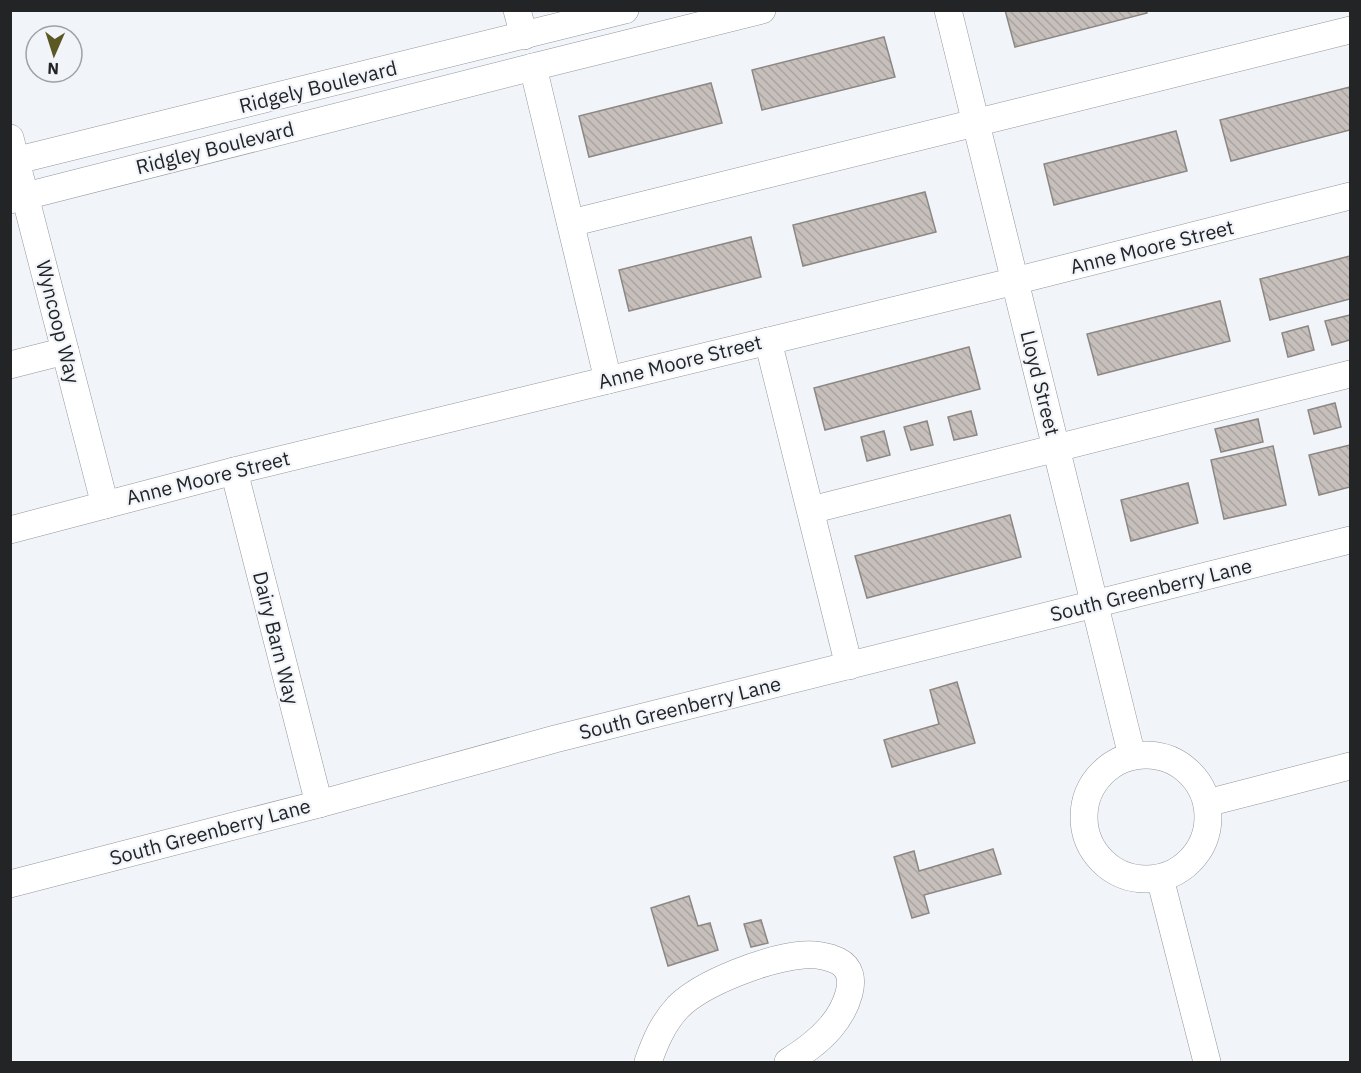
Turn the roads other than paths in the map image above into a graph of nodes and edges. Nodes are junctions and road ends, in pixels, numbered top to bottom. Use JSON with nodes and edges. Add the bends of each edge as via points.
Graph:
{"nodes":[{"id":1,"x":625,"y":10,"type":"edge"},
{"id":2,"x":762,"y":10,"type":"edge"},
{"id":3,"x":948,"y":10,"type":"edge"},
{"id":4,"x":521,"y":23,"type":"edge"},
{"id":5,"x":1350,"y":30,"type":"edge"},
{"id":6,"x":533,"y":67,"type":"junction"},
{"id":7,"x":358,"y":77,"type":"junction"},
{"id":8,"x":419,"y":96,"type":"joint"},
{"id":9,"x":367,"y":109,"type":"junction"},
{"id":10,"x":976,"y":123,"type":"junction"},
{"id":11,"x":12,"y":154,"type":"edge"},
{"id":12,"x":1350,"y":196,"type":"edge"},
{"id":13,"x":18,"y":198,"type":"edge"},
{"id":14,"x":571,"y":223,"type":"junction"},
{"id":15,"x":1015,"y":281,"type":"junction"},
{"id":16,"x":768,"y":341,"type":"junction"},
{"id":17,"x":65,"y":351,"type":"junction"},
{"id":18,"x":10,"y":364,"type":"edge"},
{"id":19,"x":1350,"y":374,"type":"edge"},
{"id":20,"x":608,"y":380,"type":"junction"},
{"id":21,"x":1057,"y":449,"type":"junction"},
{"id":22,"x":234,"y":471,"type":"junction"},
{"id":23,"x":105,"y":505,"type":"junction"},
{"id":24,"x":811,"y":510,"type":"junction"},
{"id":25,"x":10,"y":530,"type":"edge"},
{"id":26,"x":1350,"y":540,"type":"edge"},
{"id":27,"x":1095,"y":605,"type":"junction"},
{"id":28,"x":849,"y":666,"type":"junction"},
{"id":29,"x":1132,"y":756,"type":"junction"},
{"id":30,"x":1350,"y":766,"type":"edge"},
{"id":31,"x":1207,"y":803,"type":"junction"},
{"id":32,"x":319,"y":804,"type":"junction"},
{"id":33,"x":1160,"y":878,"type":"junction"},
{"id":34,"x":10,"y":884,"type":"edge"},
{"id":35,"x":648,"y":1062,"type":"edge"},
{"id":36,"x":788,"y":1062,"type":"edge"},
{"id":37,"x":1207,"y":1062,"type":"edge"}],
"edges":[{"from":1,"to":4,"type":"street","name":"Ridgely Boulevard"},
{"from":2,"to":6,"type":"street","name":"Ridgely Boulevard"},
{"from":3,"to":10,"type":"street","name":"Lloyd Street"},
{"from":4,"to":7,"type":"street","name":"Ridgely Boulevard"},
{"from":5,"to":10,"type":"street"},
{"from":6,"to":8,"type":"street","name":"Ridgely Boulevard"},
{"from":6,"to":14,"type":"street"},
{"from":7,"to":9,"type":"street"},
{"from":7,"to":11,"type":"street","name":"Ridgely Boulevard"},
{"from":8,"to":9,"type":"street","name":"Ridgley Boulevard"},
{"from":9,"to":13,"type":"street","name":"Ridgley Boulevard"},
{"from":10,"to":14,"type":"street"},
{"from":10,"to":15,"type":"street","name":"Lloyd Street"},
{"from":11,"to":13,"type":"street","name":"Wyncoop Way"},
{"from":12,"to":15,"type":"street","name":"Anne Moore Street"},
{"from":13,"to":17,"type":"street","name":"Wyncoop Way"},
{"from":14,"to":20,"type":"street"},
{"from":15,"to":16,"type":"street","name":"Anne Moore Street"},
{"from":15,"to":21,"type":"street","name":"Lloyd Street"},
{"from":16,"to":20,"type":"street","name":"Anne Moore Street"},
{"from":16,"to":24,"type":"street"},
{"from":17,"to":18,"type":"street"},
{"from":17,"to":23,"type":"street","name":"Wyncoop Way"},
{"from":19,"to":21,"type":"street"},
{"from":20,"to":22,"type":"street","name":"Anne Moore Street"},
{"from":21,"to":24,"type":"street"},
{"from":21,"to":27,"type":"street","name":"Lloyd Street"},
{"from":22,"to":23,"type":"street","name":"Anne Moore Street"},
{"from":22,"to":32,"type":"street","name":"Dairy Barn Way"},
{"from":23,"to":25,"type":"street","name":"Anne Moore Street"},
{"from":24,"to":28,"type":"street"},
{"from":26,"to":27,"type":"street","name":"South Greenberry Lane"},
{"from":27,"to":28,"type":"street","name":"South Greenberry Lane"},
{"from":27,"to":29,"type":"street","name":"Lloyd Street"},
{"from":28,"to":32,"type":"street","name":"South Greenberry Lane","via":[[555,739]]},
{"from":29,"to":31,"type":"street","via":[[1152,755],[1187,770],[1200,785]]},
{"from":29,"to":33,"type":"street","via":[[1114,763],[1099,776],[1084,811],[1085,831],[1092,849],[1105,864],[1140,879]]},
{"from":30,"to":31,"type":"street"},
{"from":31,"to":33,"type":"street","via":[[1206,832],[1193,858],[1178,871]]},
{"from":32,"to":34,"type":"street","name":"South Greenberry Lane"},
{"from":33,"to":37,"type":"street"},
{"from":35,"to":36,"type":"street","via":[[666,1021],[699,990],[747,968],[781,958],[805,954],[840,962],[850,971],[852,984],[845,1003],[831,1026]]}]}
